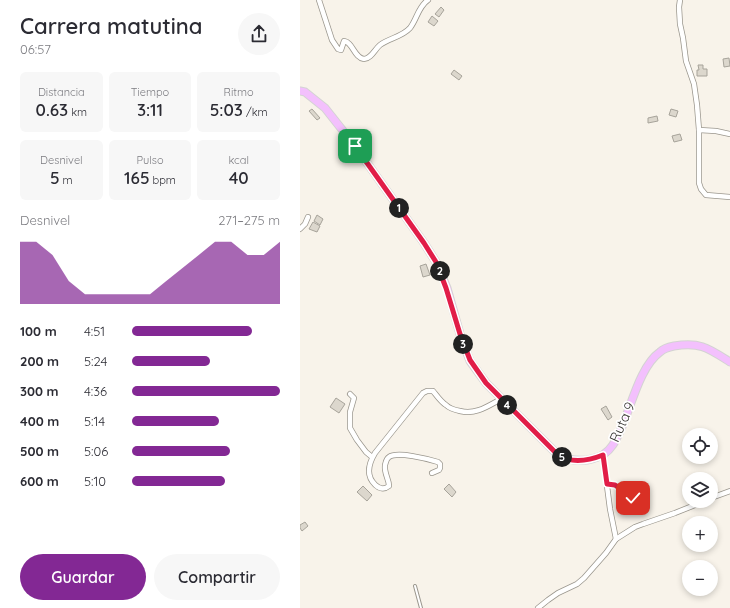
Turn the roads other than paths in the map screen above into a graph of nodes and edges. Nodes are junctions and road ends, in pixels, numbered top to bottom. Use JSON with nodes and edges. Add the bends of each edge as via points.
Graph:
{"nodes":[{"id":1,"x":319,"y":0,"type":"edge"},
{"id":2,"x":428,"y":0,"type":"edge"},
{"id":3,"x":680,"y":0,"type":"edge"},
{"id":4,"x":300,"y":91,"type":"edge"},
{"id":5,"x":699,"y":130,"type":"junction"},
{"id":6,"x":730,"y":134,"type":"edge"},
{"id":7,"x":730,"y":197,"type":"edge"},
{"id":8,"x":308,"y":217,"type":"dead end"},
{"id":9,"x":300,"y":229,"type":"edge"},
{"id":10,"x":730,"y":362,"type":"edge"},
{"id":11,"x":350,"y":394,"type":"dead end"},
{"id":12,"x":501,"y":398,"type":"junction"},
{"id":13,"x":603,"y":455,"type":"junction"},
{"id":14,"x":372,"y":457,"type":"junction"},
{"id":15,"x":432,"y":473,"type":"dead end"},
{"id":16,"x":607,"y":484,"type":"junction"},
{"id":17,"x":730,"y":491,"type":"edge"},
{"id":18,"x":718,"y":495,"type":"edge"},
{"id":19,"x":633,"y":498,"type":"dead end"},
{"id":20,"x":688,"y":508,"type":"edge"},
{"id":21,"x":616,"y":539,"type":"junction"},
{"id":22,"x":415,"y":586,"type":"dead end"},
{"id":23,"x":421,"y":608,"type":"edge"},
{"id":24,"x":538,"y":608,"type":"edge"}],
"edges":[{"from":1,"to":2,"type":"street","via":[[332,40],[338,49],[341,50],[346,41],[364,59],[370,57],[382,44],[409,29],[420,8]]},
{"from":3,"to":5,"type":"street","via":[[680,24],[687,66],[695,89]]},
{"from":4,"to":12,"type":"main road","name":"Ruta 9","via":[[325,108],[428,249],[446,288],[470,360],[486,383]]},
{"from":5,"to":6,"type":"street"},
{"from":5,"to":7,"type":"street","via":[[701,189],[706,195]]},
{"from":8,"to":9,"type":"street"},
{"from":10,"to":13,"type":"main road","name":"Ruta 9","via":[[710,349],[698,345],[687,344],[661,351],[653,358],[641,377],[614,443]]},
{"from":11,"to":14,"type":"street","via":[[354,398],[350,412],[350,428]]},
{"from":12,"to":13,"type":"main road","name":"Ruta 9","via":[[564,459],[582,461]]},
{"from":12,"to":14,"type":"street","via":[[471,413],[453,410],[433,391],[427,390]]},
{"from":13,"to":16,"type":"street"},
{"from":14,"to":15,"type":"street","via":[[370,478],[382,489],[389,486],[385,464],[393,455],[438,462],[439,470]]},
{"from":16,"to":19,"type":"lane","via":[[615,485]]},
{"from":16,"to":21,"type":"street"},
{"from":17,"to":18,"type":"street"},
{"from":20,"to":21,"type":"street","via":[[643,524]]},
{"from":21,"to":24,"type":"street","via":[[584,578]]},
{"from":22,"to":23,"type":"lane"}]}
